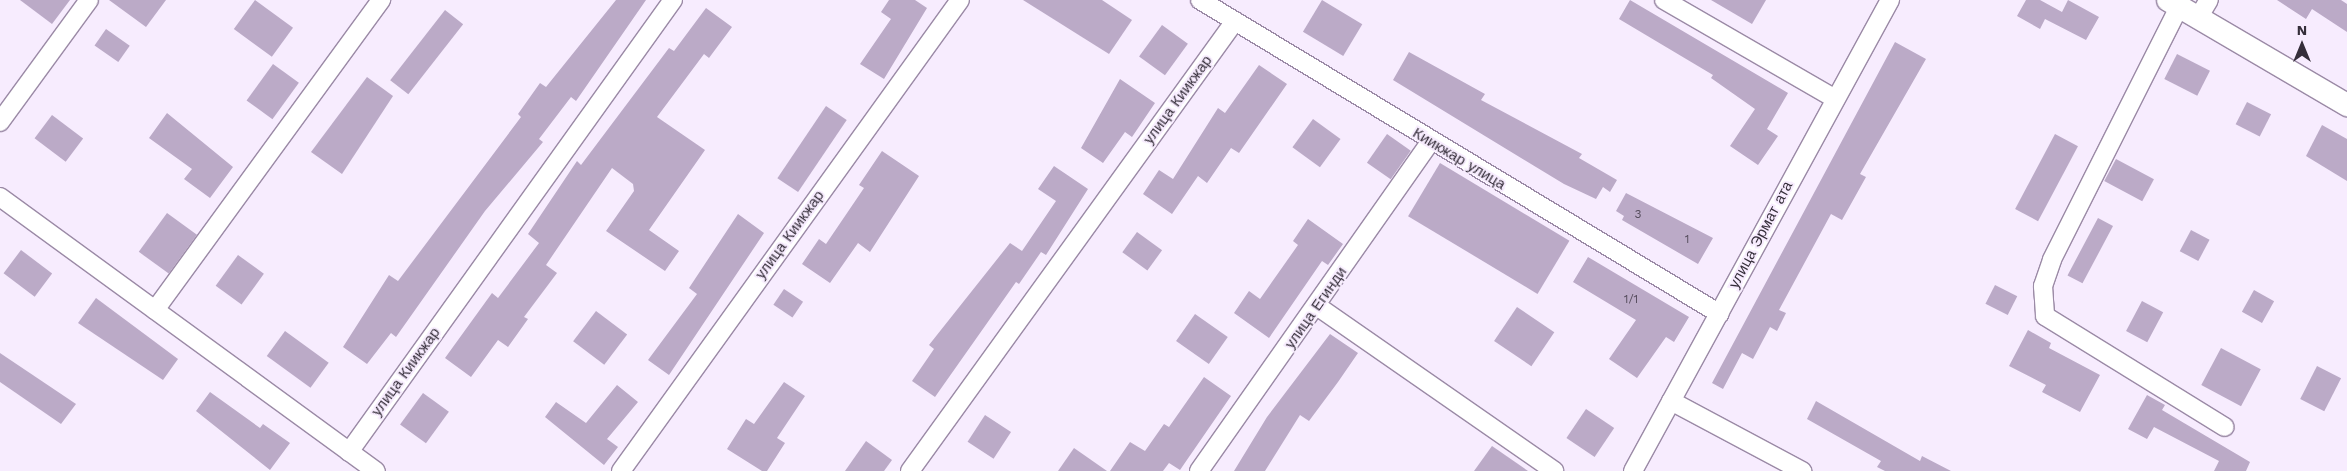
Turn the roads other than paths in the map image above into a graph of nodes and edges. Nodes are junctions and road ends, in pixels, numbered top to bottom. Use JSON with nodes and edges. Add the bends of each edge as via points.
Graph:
{"nodes":[{"id":1,"x":89,"y":0,"type":"edge"},
{"id":2,"x":381,"y":0,"type":"edge"},
{"id":3,"x":673,"y":0,"type":"edge"},
{"id":4,"x":960,"y":0,"type":"edge"},
{"id":5,"x":1200,"y":0,"type":"edge"},
{"id":6,"x":1664,"y":0,"type":"edge"},
{"id":7,"x":1890,"y":0,"type":"edge"},
{"id":8,"x":2189,"y":6,"type":"edge"},
{"id":9,"x":1235,"y":21,"type":"junction"},
{"id":10,"x":1834,"y":98,"type":"junction"},
{"id":11,"x":2347,"y":105,"type":"edge"},
{"id":12,"x":0,"y":122,"type":"edge"},
{"id":13,"x":1430,"y":142,"type":"junction"},
{"id":14,"x":0,"y":197,"type":"edge"},
{"id":15,"x":1318,"y":306,"type":"junction"},
{"id":16,"x":155,"y":310,"type":"junction"},
{"id":17,"x":1720,"y":314,"type":"junction"},
{"id":18,"x":1671,"y":401,"type":"junction"},
{"id":19,"x":2225,"y":427,"type":"dead end"},
{"id":20,"x":350,"y":452,"type":"junction"},
{"id":21,"x":376,"y":471,"type":"edge"},
{"id":22,"x":621,"y":471,"type":"edge"},
{"id":23,"x":910,"y":471,"type":"edge"},
{"id":24,"x":1200,"y":471,"type":"edge"},
{"id":25,"x":1554,"y":471,"type":"edge"},
{"id":26,"x":1633,"y":471,"type":"edge"},
{"id":27,"x":1802,"y":471,"type":"edge"}],
"edges":[{"from":1,"to":12,"type":"street"},
{"from":2,"to":16,"type":"street"},
{"from":3,"to":20,"type":"street","name":"улица Киикжар"},
{"from":4,"to":22,"type":"street","name":"улица Киикжар"},
{"from":5,"to":9,"type":"street","name":"Киикжар улица"},
{"from":6,"to":10,"type":"street"},
{"from":7,"to":10,"type":"street","name":"улица Эрмат ата"},
{"from":8,"to":11,"type":"street"},
{"from":8,"to":19,"type":"street","via":[[2052,260],[2043,286],[2044,316]]},
{"from":9,"to":13,"type":"street","name":"Киикжар улица"},
{"from":9,"to":23,"type":"street","name":"улица Киикжар"},
{"from":10,"to":17,"type":"street","name":"улица Эрмат ата"},
{"from":13,"to":15,"type":"street","name":"улица Егинди"},
{"from":13,"to":17,"type":"street","name":"Киикжар улица"},
{"from":14,"to":16,"type":"street"},
{"from":15,"to":24,"type":"street","name":"улица Егинди"},
{"from":15,"to":25,"type":"street"},
{"from":16,"to":20,"type":"street"},
{"from":17,"to":18,"type":"street","name":"улица Эрмат ата"},
{"from":18,"to":26,"type":"street","name":"улица Эрмат ата"},
{"from":18,"to":27,"type":"street"},
{"from":20,"to":21,"type":"street"}]}
